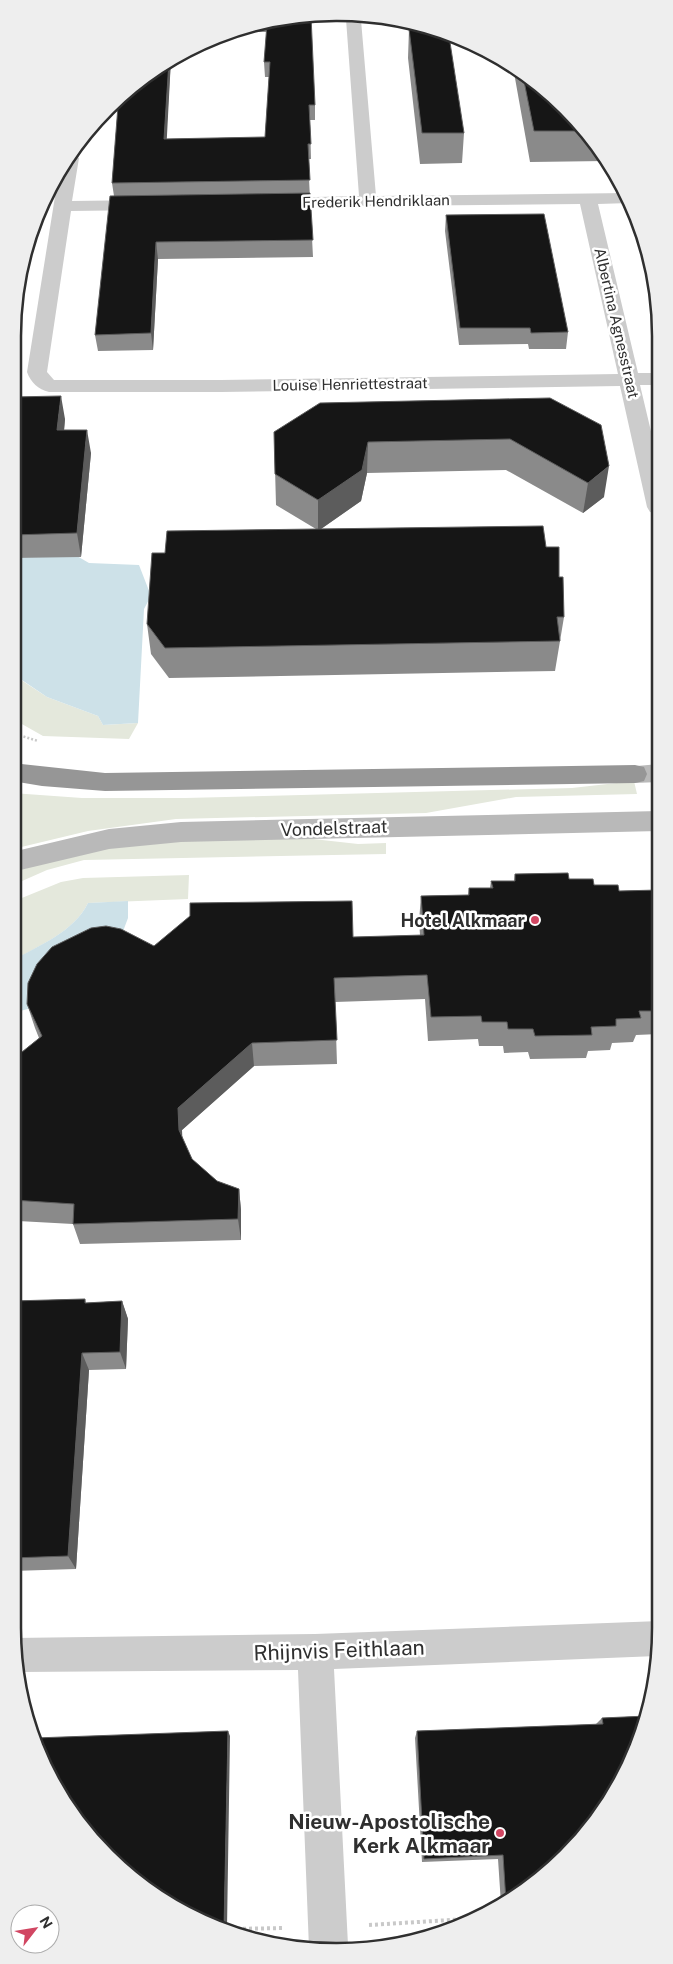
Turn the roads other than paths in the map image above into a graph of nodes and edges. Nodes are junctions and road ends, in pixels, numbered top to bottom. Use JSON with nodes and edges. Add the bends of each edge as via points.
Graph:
{"nodes":[{"id":1,"x":353,"y":22,"type":"edge"},
{"id":2,"x":68,"y":170,"type":"edge"},
{"id":3,"x":588,"y":198,"type":"junction"},
{"id":4,"x":619,"y":198,"type":"edge"},
{"id":5,"x":368,"y":201,"type":"junction"},
{"id":6,"x":260,"y":203,"type":"edge"},
{"id":7,"x":162,"y":205,"type":"edge"},
{"id":8,"x":64,"y":206,"type":"junction"},
{"id":9,"x":630,"y":379,"type":"junction"},
{"id":10,"x":652,"y":379,"type":"edge"},
{"id":11,"x":652,"y":480,"type":"edge"},
{"id":12,"x":21,"y":774,"type":"edge"},
{"id":13,"x":647,"y":774,"type":"edge"},
{"id":14,"x":652,"y":821,"type":"edge"},
{"id":15,"x":21,"y":860,"type":"edge"},
{"id":16,"x":651,"y":1638,"type":"edge"},
{"id":17,"x":315,"y":1652,"type":"junction"},
{"id":18,"x":23,"y":1654,"type":"edge"},
{"id":19,"x":327,"y":1937,"type":"edge"}],
"edges":[{"from":1,"to":5,"type":"street"},
{"from":2,"to":8,"type":"street"},
{"from":3,"to":4,"type":"street","name":"Frederik Hendriklaan"},
{"from":3,"to":5,"type":"street","name":"Frederik Hendriklaan"},
{"from":3,"to":9,"type":"street","name":"Albertina Agnesstraat"},
{"from":5,"to":6,"type":"street","name":"Frederik Hendriklaan"},
{"from":7,"to":8,"type":"street"},
{"from":8,"to":9,"type":"street","name":"Louise Henriettestraat","via":[[37,372],[44,382],[58,387]]},
{"from":9,"to":10,"type":"street","name":"Louise Henriettestraat"},
{"from":9,"to":11,"type":"street","name":"Albertina Agnesstraat"},
{"from":12,"to":13,"type":"highway","via":[[105,782]]},
{"from":14,"to":15,"type":"street","name":"Vondelstraat","via":[[181,832],[109,839]]},
{"from":16,"to":17,"type":"street","name":"Rhijnvis Feithlaan"},
{"from":17,"to":18,"type":"street","name":"Rhijnvis Feithlaan"},
{"from":17,"to":19,"type":"street"}]}
